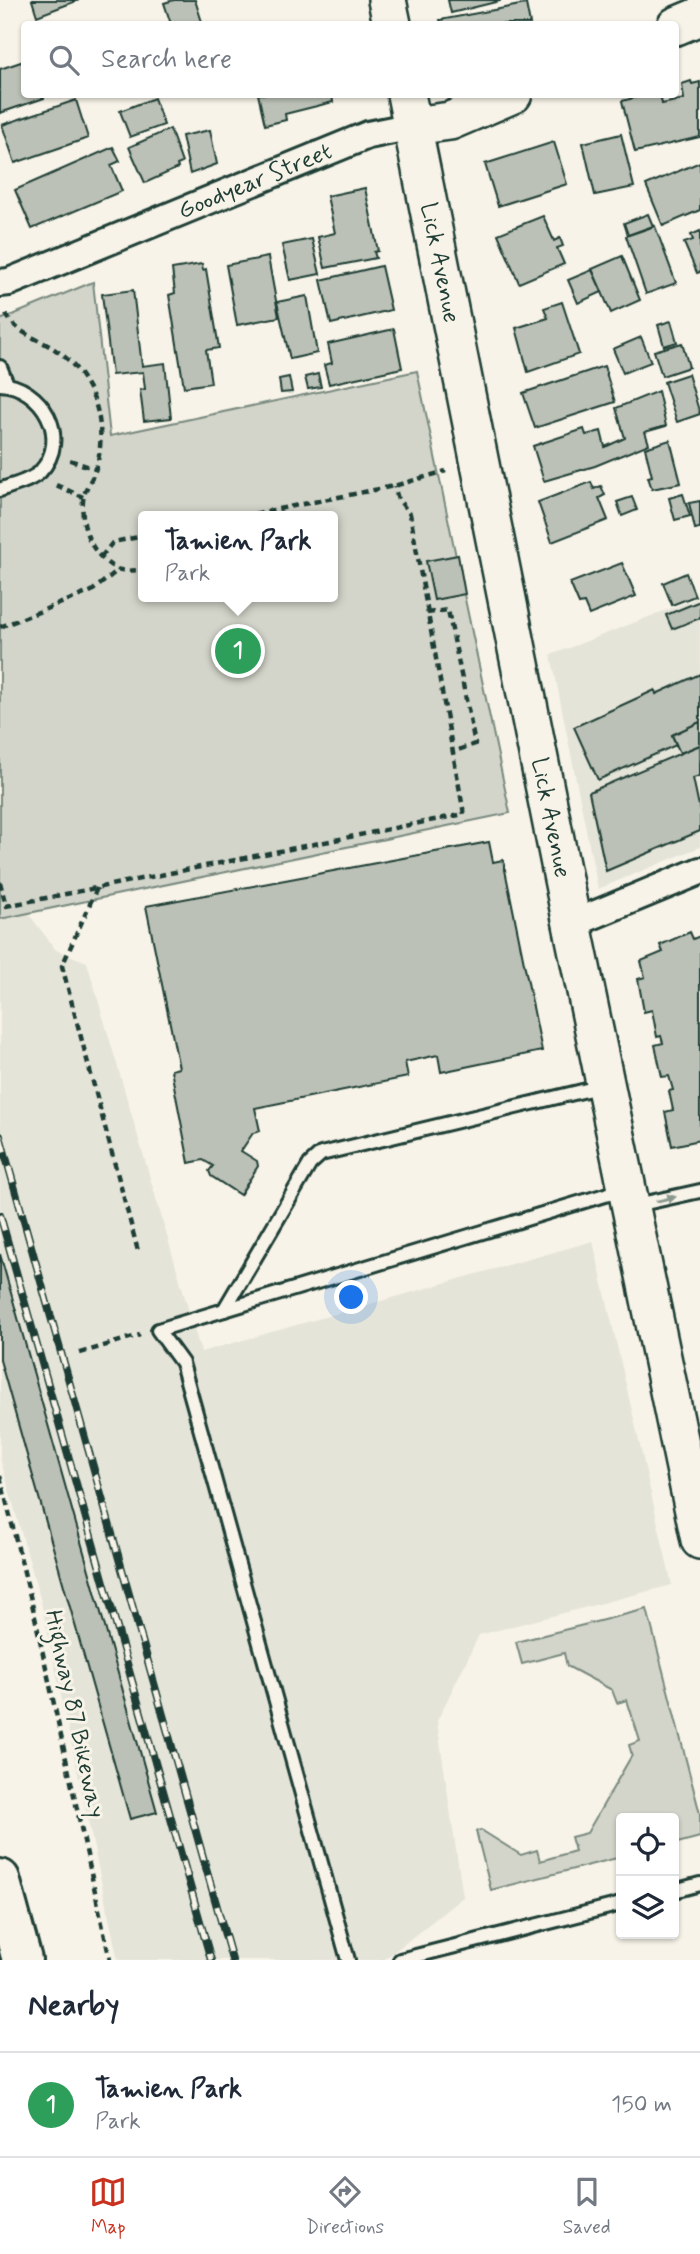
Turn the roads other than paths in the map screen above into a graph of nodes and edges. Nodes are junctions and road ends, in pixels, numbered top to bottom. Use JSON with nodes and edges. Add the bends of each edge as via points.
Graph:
{"nodes":[{"id":1,"x":387,"y":0,"type":"edge"},
{"id":2,"x":700,"y":16,"type":"edge"},
{"id":3,"x":391,"y":21,"type":"edge"},
{"id":4,"x":679,"y":25,"type":"edge"},
{"id":5,"x":504,"y":98,"type":"edge"},
{"id":6,"x":410,"y":110,"type":"edge"},
{"id":7,"x":0,"y":283,"type":"edge"},
{"id":8,"x":0,"y":367,"type":"edge"},
{"id":9,"x":4,"y":384,"type":"edge"},
{"id":10,"x":0,"y":490,"type":"edge"},
{"id":11,"x":700,"y":871,"type":"edge"},
{"id":12,"x":572,"y":924,"type":"junction"},
{"id":13,"x":607,"y":1085,"type":"junction"},
{"id":14,"x":700,"y":1191,"type":"edge"},
{"id":15,"x":630,"y":1197,"type":"junction"},
{"id":16,"x":224,"y":1310,"type":"junction"},
{"id":17,"x":700,"y":1539,"type":"edge"},
{"id":18,"x":0,"y":1879,"type":"edge"},
{"id":19,"x":700,"y":1884,"type":"edge"},
{"id":20,"x":679,"y":1890,"type":"edge"},
{"id":21,"x":616,"y":1905,"type":"edge"},
{"id":22,"x":22,"y":1960,"type":"edge"},
{"id":23,"x":348,"y":1960,"type":"edge"},
{"id":24,"x":400,"y":1960,"type":"edge"}],
"edges":[{"from":1,"to":3,"type":"street"},
{"from":2,"to":4,"type":"street"},
{"from":5,"to":6,"type":"street","name":"Goodyear Street","via":[[450,121]]},
{"from":6,"to":7,"type":"street","name":"Goodyear Street","via":[[368,135]]},
{"from":6,"to":12,"type":"street","name":"Lick Avenue"},
{"from":8,"to":9,"type":"lane"},
{"from":9,"to":10,"type":"lane","via":[[32,395],[52,426],[51,452],[37,474]]},
{"from":11,"to":12,"type":"street"},
{"from":12,"to":13,"type":"street","name":"Lick Avenue"},
{"from":13,"to":15,"type":"street","name":"Lick Avenue"},
{"from":13,"to":16,"type":"lane","via":[[321,1154],[310,1164]]},
{"from":15,"to":14,"type":"lane","one_way":true},
{"from":15,"to":16,"type":"lane"},
{"from":15,"to":17,"type":"street","name":"Lick Avenue"},
{"from":16,"to":23,"type":"lane","via":[[158,1330],[182,1363]]},
{"from":18,"to":22,"type":"highway"},
{"from":19,"to":20,"type":"lane"},
{"from":21,"to":24,"type":"lane"}]}
